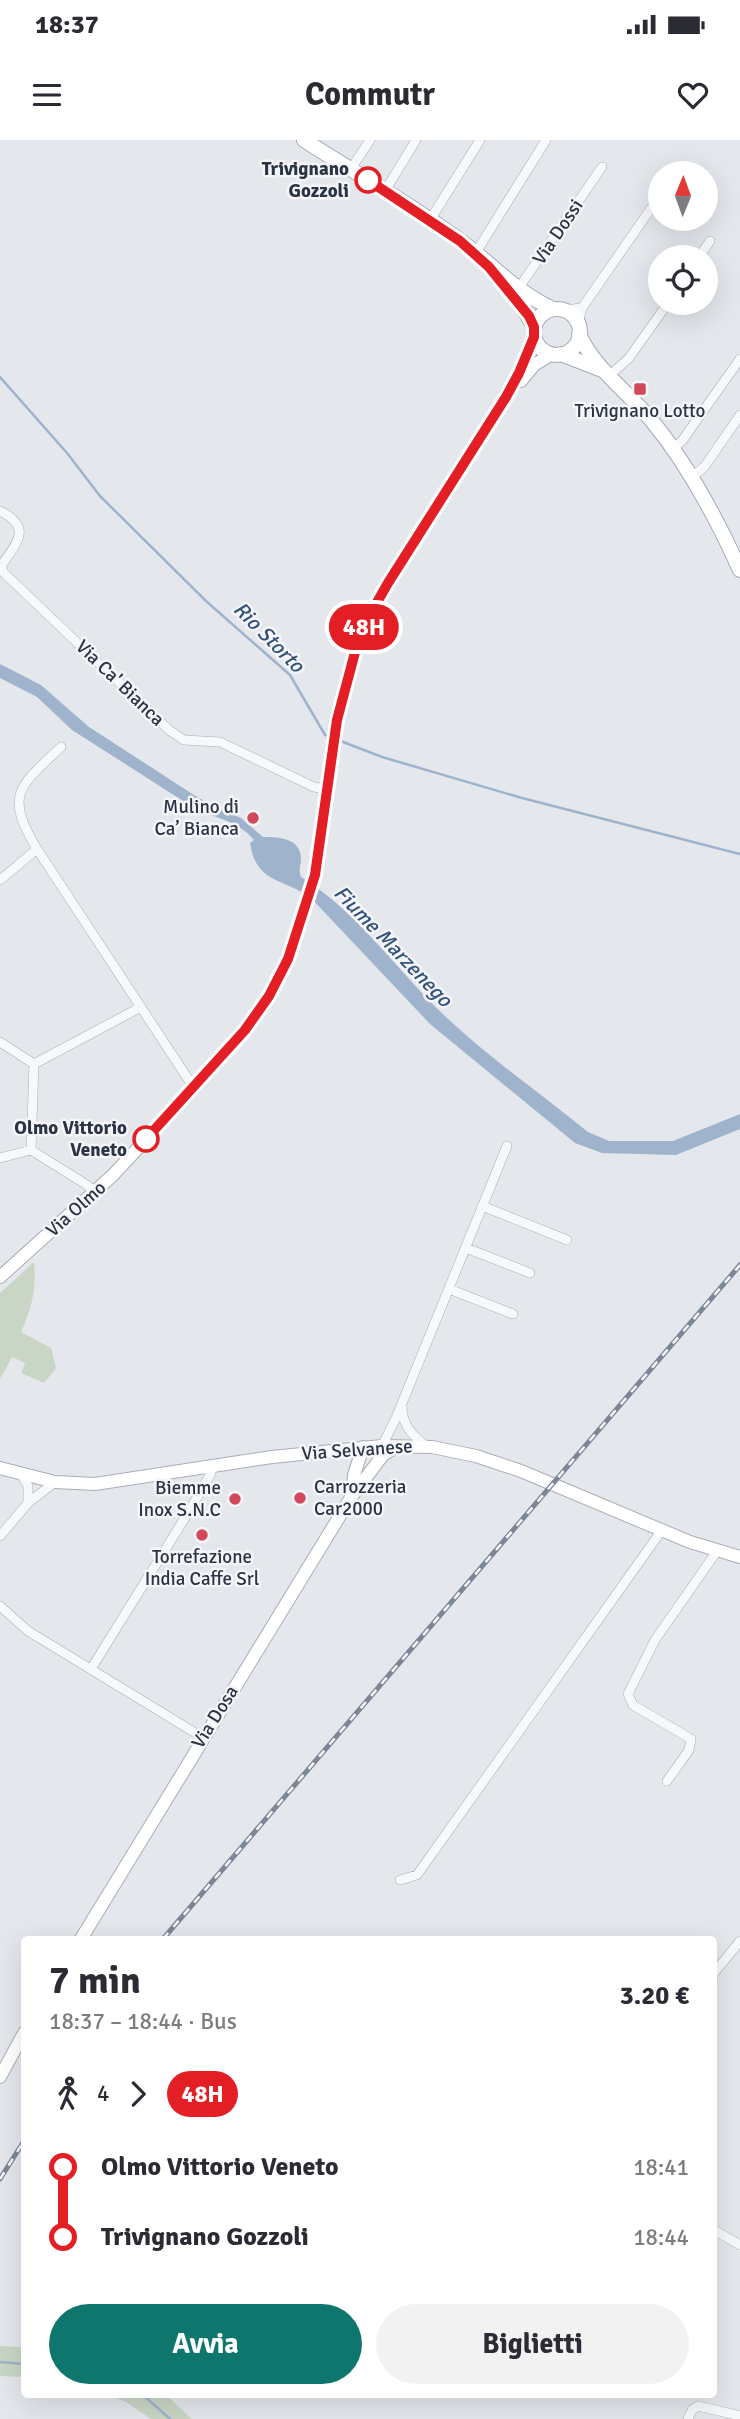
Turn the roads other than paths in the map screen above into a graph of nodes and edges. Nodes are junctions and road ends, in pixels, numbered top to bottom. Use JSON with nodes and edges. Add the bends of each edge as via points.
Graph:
{"nodes":[{"id":1,"x":304,"y":140,"type":"edge"},
{"id":2,"x":370,"y":140,"type":"edge"},
{"id":3,"x":416,"y":140,"type":"edge"},
{"id":4,"x":480,"y":140,"type":"edge"},
{"id":5,"x":546,"y":140,"type":"edge"},
{"id":6,"x":602,"y":167,"type":"dead end"},
{"id":7,"x":351,"y":169,"type":"junction"},
{"id":8,"x":385,"y":191,"type":"junction"},
{"id":9,"x":648,"y":213,"type":"edge"},
{"id":10,"x":430,"y":220,"type":"junction"},
{"id":11,"x":710,"y":242,"type":"dead end"},
{"id":12,"x":708,"y":245,"type":"edge"},
{"id":13,"x":475,"y":254,"type":"junction"},
{"id":14,"x":516,"y":292,"type":"junction"},
{"id":15,"x":581,"y":309,"type":"junction"},
{"id":16,"x":559,"y":310,"type":"junction"},
{"id":17,"x":659,"y":315,"type":"edge"},
{"id":18,"x":579,"y":329,"type":"junction"},
{"id":19,"x":534,"y":332,"type":"junction"},
{"id":20,"x":557,"y":354,"type":"junction"},
{"id":21,"x":740,"y":359,"type":"edge"},
{"id":22,"x":606,"y":373,"type":"junction"},
{"id":23,"x":506,"y":397,"type":"junction"},
{"id":24,"x":740,"y":415,"type":"edge"},
{"id":25,"x":673,"y":447,"type":"junction"},
{"id":26,"x":692,"y":477,"type":"junction"},
{"id":27,"x":0,"y":511,"type":"edge"},
{"id":28,"x":739,"y":562,"type":"edge"},
{"id":29,"x":61,"y":747,"type":"dead end"},
{"id":30,"x":326,"y":794,"type":"junction"},
{"id":31,"x":37,"y":849,"type":"junction"},
{"id":32,"x":0,"y":880,"type":"edge"},
{"id":33,"x":141,"y":1007,"type":"junction"},
{"id":34,"x":0,"y":1042,"type":"edge"},
{"id":35,"x":34,"y":1064,"type":"junction"},
{"id":36,"x":194,"y":1088,"type":"junction"},
{"id":37,"x":507,"y":1146,"type":"dead end"},
{"id":38,"x":31,"y":1150,"type":"junction"},
{"id":39,"x":0,"y":1158,"type":"edge"},
{"id":40,"x":95,"y":1192,"type":"junction"},
{"id":41,"x":482,"y":1206,"type":"junction"},
{"id":42,"x":567,"y":1240,"type":"dead end"},
{"id":43,"x":466,"y":1248,"type":"junction"},
{"id":44,"x":530,"y":1273,"type":"dead end"},
{"id":45,"x":0,"y":1278,"type":"edge"},
{"id":46,"x":449,"y":1289,"type":"junction"},
{"id":47,"x":513,"y":1314,"type":"dead end"},
{"id":48,"x":402,"y":1404,"type":"junction"},
{"id":49,"x":403,"y":1445,"type":"junction"},
{"id":50,"x":382,"y":1446,"type":"junction"},
{"id":51,"x":426,"y":1446,"type":"junction"},
{"id":52,"x":363,"y":1447,"type":"junction"},
{"id":53,"x":334,"y":1450,"type":"junction"},
{"id":54,"x":210,"y":1466,"type":"junction"},
{"id":55,"x":0,"y":1468,"type":"edge"},
{"id":56,"x":20,"y":1474,"type":"junction"},
{"id":57,"x":354,"y":1475,"type":"junction"},
{"id":58,"x":368,"y":1477,"type":"junction"},
{"id":59,"x":48,"y":1481,"type":"junction"},
{"id":60,"x":352,"y":1496,"type":"junction"},
{"id":61,"x":28,"y":1503,"type":"junction"},
{"id":62,"x":663,"y":1530,"type":"junction"},
{"id":63,"x":0,"y":1536,"type":"edge"},
{"id":64,"x":717,"y":1551,"type":"junction"},
{"id":65,"x":740,"y":1557,"type":"edge"},
{"id":66,"x":0,"y":1606,"type":"edge"},
{"id":67,"x":92,"y":1669,"type":"junction"},
{"id":68,"x":202,"y":1737,"type":"junction"},
{"id":69,"x":667,"y":1781,"type":"dead end"},
{"id":70,"x":400,"y":1880,"type":"dead end"},
{"id":71,"x":82,"y":1936,"type":"edge"},
{"id":72,"x":740,"y":1941,"type":"edge"},
{"id":73,"x":717,"y":1969,"type":"edge"},
{"id":74,"x":21,"y":2038,"type":"edge"},
{"id":75,"x":0,"y":2077,"type":"edge"},
{"id":76,"x":717,"y":2232,"type":"edge"},
{"id":77,"x":740,"y":2245,"type":"edge"},
{"id":78,"x":740,"y":2416,"type":"edge"},
{"id":79,"x":688,"y":2419,"type":"edge"}],
"edges":[{"from":1,"to":7,"type":"main road"},
{"from":2,"to":7,"type":"street"},
{"from":3,"to":8,"type":"street"},
{"from":4,"to":10,"type":"street"},
{"from":5,"to":13,"type":"street"},
{"from":6,"to":14,"type":"street","name":"Via Dossi"},
{"from":7,"to":8,"type":"main road"},
{"from":8,"to":10,"type":"main road"},
{"from":9,"to":15,"type":"street"},
{"from":10,"to":13,"type":"main road"},
{"from":11,"to":12,"type":"street"},
{"from":13,"to":14,"type":"main road"},
{"from":14,"to":16,"type":"main road"},
{"from":14,"to":19,"type":"main road"},
{"from":15,"to":16,"type":"street"},
{"from":15,"to":18,"type":"street"},
{"from":16,"to":18,"type":"main road","via":[[571,314]]},
{"from":16,"to":19,"type":"main road","via":[[543,313]]},
{"from":17,"to":22,"type":"street","via":[[629,358]]},
{"from":18,"to":20,"type":"main road","via":[[571,350]]},
{"from":18,"to":22,"type":"main road","via":[[586,348]]},
{"from":19,"to":20,"type":"main road","via":[[544,351]]},
{"from":19,"to":23,"type":"street"},
{"from":20,"to":22,"type":"main road"},
{"from":20,"to":23,"type":"street","via":[[534,365]]},
{"from":21,"to":25,"type":"street","via":[[682,442]]},
{"from":22,"to":25,"type":"main road"},
{"from":23,"to":30,"type":"street","name":"Via Olmo","via":[[368,618],[345,684]]},
{"from":24,"to":26,"type":"street","via":[[705,466]]},
{"from":25,"to":26,"type":"main road"},
{"from":26,"to":28,"type":"main road"},
{"from":27,"to":30,"type":"street","name":"Via Ca' Bianca","via":[[19,525],[20,535],[1,566],[4,573],[169,730],[184,740],[220,742]]},
{"from":29,"to":31,"type":"street","via":[[21,789],[18,800],[23,826]]},
{"from":30,"to":36,"type":"street","name":"Via Olmo","via":[[315,875],[288,959],[245,1030]]},
{"from":31,"to":32,"type":"street"},
{"from":31,"to":33,"type":"street"},
{"from":33,"to":35,"type":"street"},
{"from":33,"to":36,"type":"street"},
{"from":34,"to":35,"type":"street"},
{"from":35,"to":38,"type":"street"},
{"from":36,"to":40,"type":"street","name":"Via Olmo"},
{"from":37,"to":41,"type":"street"},
{"from":38,"to":39,"type":"street"},
{"from":38,"to":40,"type":"street"},
{"from":40,"to":45,"type":"street","name":"Via Olmo"},
{"from":41,"to":42,"type":"street"},
{"from":41,"to":43,"type":"street"},
{"from":43,"to":44,"type":"street"},
{"from":43,"to":46,"type":"street"},
{"from":46,"to":47,"type":"street"},
{"from":46,"to":48,"type":"street"},
{"from":48,"to":50,"type":"street"},
{"from":48,"to":51,"type":"street","via":[[404,1423]]},
{"from":49,"to":50,"type":"street","name":"Via Selvanese"},
{"from":49,"to":51,"type":"street","name":"Via Selvanese"},
{"from":49,"to":58,"type":"street","name":"Via Dosa","via":[[383,1455]]},
{"from":50,"to":52,"type":"street","name":"Via Selvanese"},
{"from":51,"to":62,"type":"street","name":"Via Selvanese","via":[[521,1471]]},
{"from":52,"to":53,"type":"street","name":"Via Selvanese"},
{"from":52,"to":57,"type":"street"},
{"from":52,"to":58,"type":"street"},
{"from":53,"to":54,"type":"street","name":"Via Selvanese"},
{"from":53,"to":57,"type":"street","via":[[345,1458]]},
{"from":54,"to":59,"type":"street","name":"Via Selvanese","via":[[95,1484]]},
{"from":54,"to":67,"type":"street","via":[[197,1499]]},
{"from":55,"to":56,"type":"street","name":"Via Selvanese"},
{"from":56,"to":59,"type":"street","name":"Via Selvanese"},
{"from":56,"to":61,"type":"street","via":[[28,1486]]},
{"from":57,"to":60,"type":"street"},
{"from":58,"to":60,"type":"street","name":"Via Dosa"},
{"from":59,"to":61,"type":"street"},
{"from":60,"to":68,"type":"street","name":"Via Dosa"},
{"from":61,"to":63,"type":"street"},
{"from":62,"to":64,"type":"street","name":"Via Selvanese"},
{"from":62,"to":70,"type":"street","via":[[417,1875]]},
{"from":64,"to":65,"type":"street","name":"Via Selvanese"},
{"from":64,"to":69,"type":"street","via":[[655,1640],[629,1689],[633,1705],[691,1739],[689,1750]]},
{"from":66,"to":67,"type":"street","via":[[27,1631]]},
{"from":67,"to":68,"type":"street"},
{"from":68,"to":71,"type":"street","name":"Via Dosa"},
{"from":72,"to":73,"type":"street"},
{"from":74,"to":75,"type":"street"},
{"from":76,"to":77,"type":"street"},
{"from":78,"to":79,"type":"street","via":[[698,2406]]}]}
